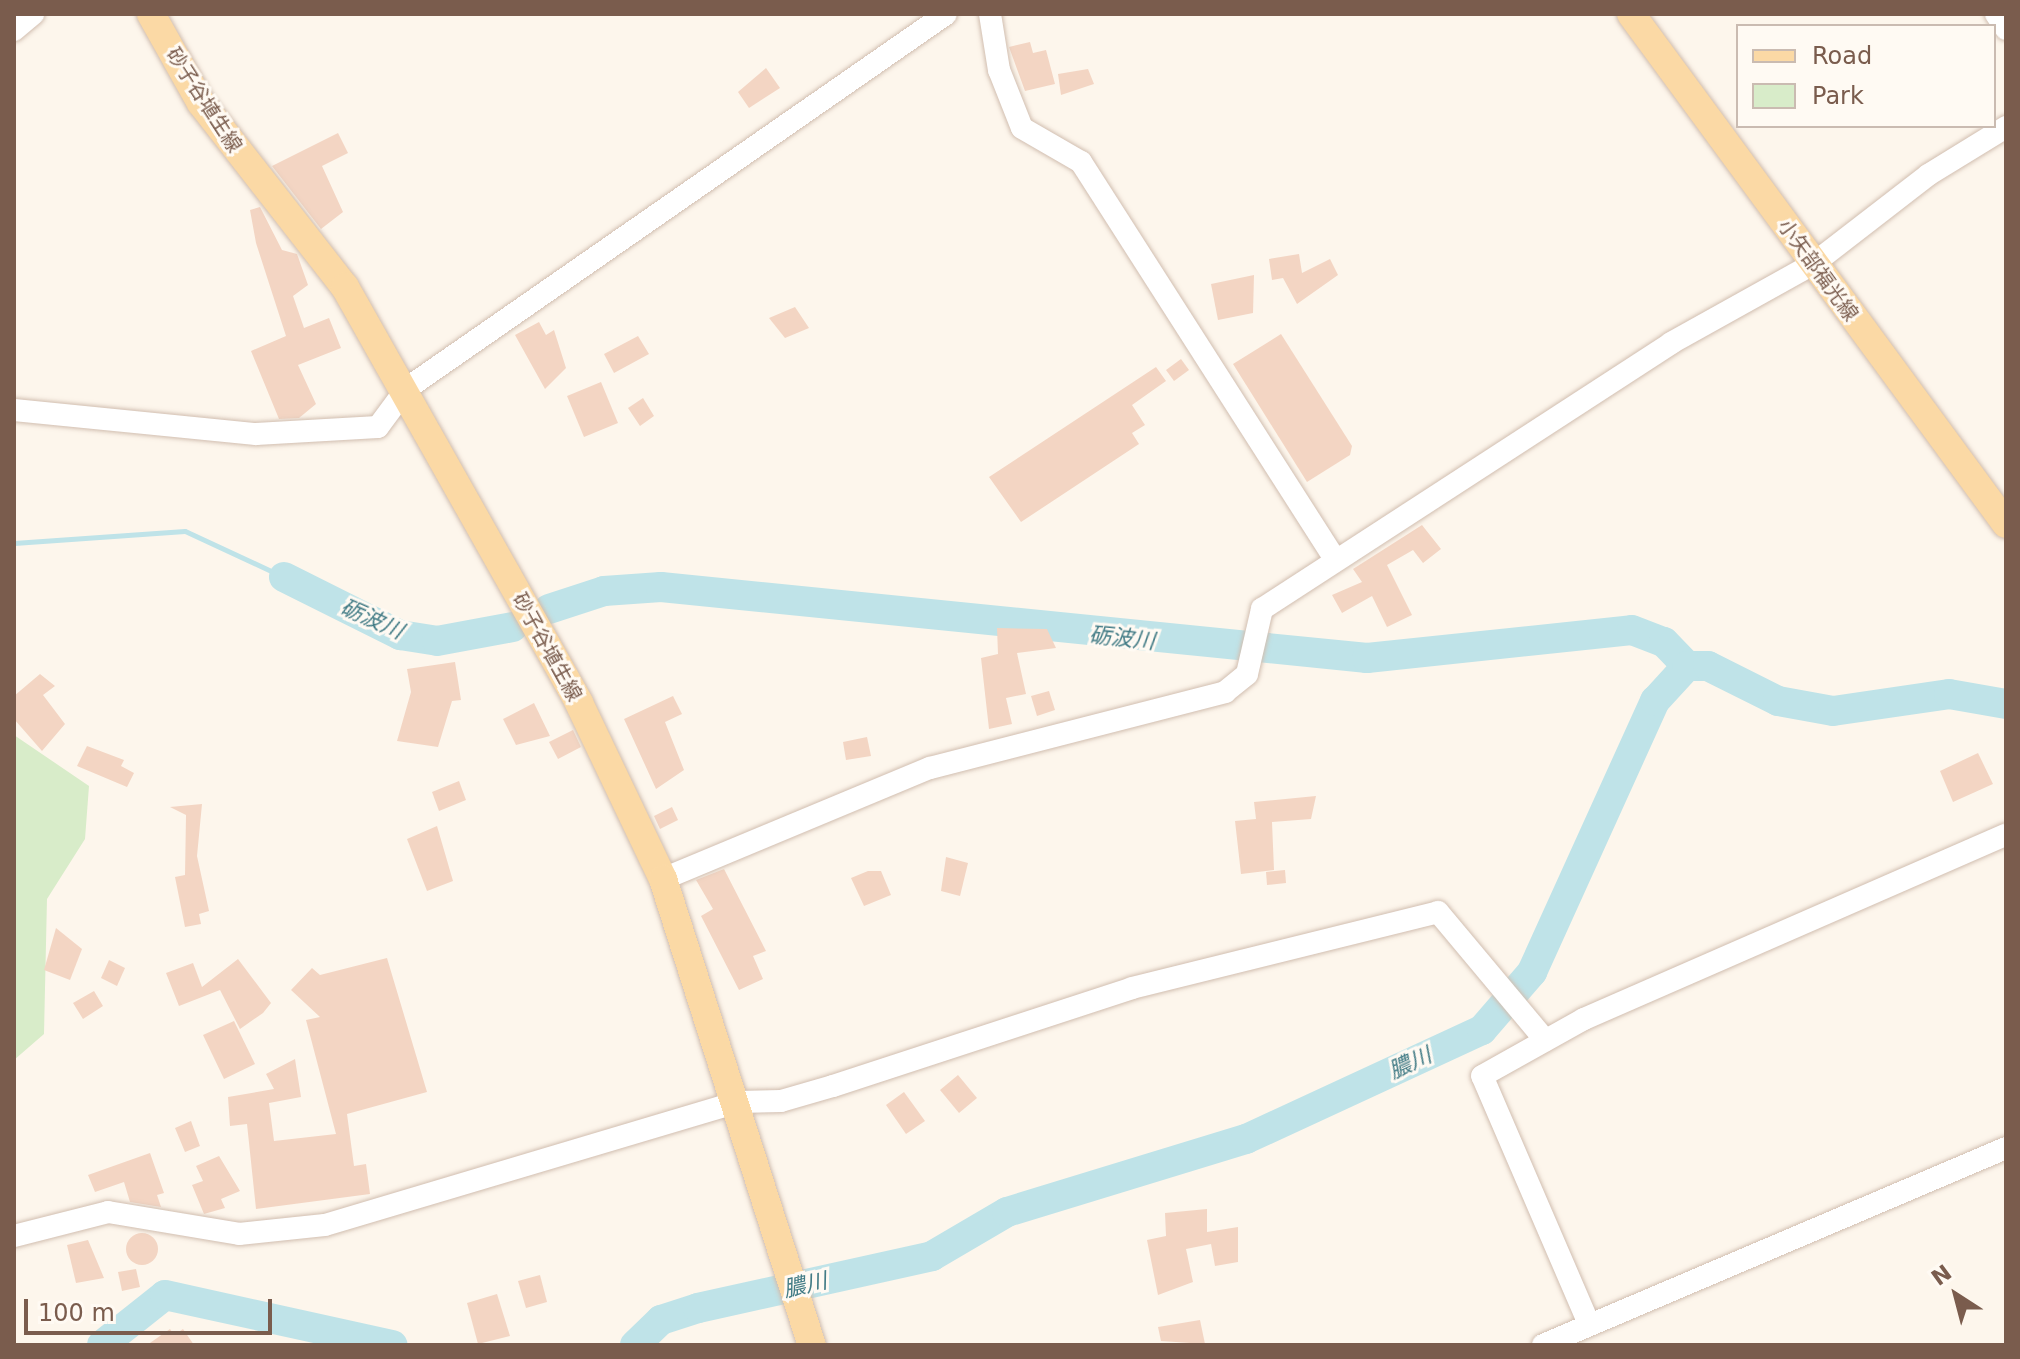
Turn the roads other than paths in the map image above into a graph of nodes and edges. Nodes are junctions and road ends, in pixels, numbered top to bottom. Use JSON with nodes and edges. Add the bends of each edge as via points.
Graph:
{"nodes":[{"id":1,"x":33,"y":14,"type":"edge"},
{"id":2,"x":151,"y":14,"type":"edge"},
{"id":3,"x":946,"y":14,"type":"edge"},
{"id":4,"x":990,"y":14,"type":"edge"},
{"id":5,"x":1631,"y":14,"type":"edge"},
{"id":6,"x":1996,"y":14,"type":"edge"},
{"id":7,"x":2006,"y":29,"type":"edge"},
{"id":8,"x":14,"y":30,"type":"edge"},
{"id":9,"x":2006,"y":127,"type":"edge"},
{"id":10,"x":1813,"y":264,"type":"junction"},
{"id":11,"x":406,"y":389,"type":"junction"},
{"id":12,"x":14,"y":410,"type":"edge"},
{"id":13,"x":2006,"y":524,"type":"edge"},
{"id":14,"x":1335,"y":559,"type":"junction"},
{"id":15,"x":2006,"y":835,"type":"edge"},
{"id":16,"x":663,"y":879,"type":"junction"},
{"id":17,"x":1543,"y":1038,"type":"junction"},
{"id":18,"x":738,"y":1102,"type":"junction"},
{"id":19,"x":2006,"y":1148,"type":"edge"},
{"id":20,"x":14,"y":1236,"type":"edge"},
{"id":21,"x":1589,"y":1324,"type":"junction"},
{"id":22,"x":812,"y":1345,"type":"edge"},
{"id":23,"x":1543,"y":1345,"type":"edge"}],
"edges":[{"from":1,"to":8,"type":"street"},
{"from":2,"to":11,"type":"main road","name":"砂子谷埴生線","via":[[201,103],[345,287]]},
{"from":3,"to":11,"type":"street"},
{"from":4,"to":14,"type":"street","via":[[999,70],[1022,128],[1081,162]]},
{"from":5,"to":10,"type":"main road","name":"小矢部福光線"},
{"from":6,"to":7,"type":"street"},
{"from":9,"to":10,"type":"street","via":[[1928,175]]},
{"from":10,"to":13,"type":"main road","name":"小矢部福光線"},
{"from":10,"to":14,"type":"street","via":[[1671,343]]},
{"from":11,"to":12,"type":"street","via":[[387,422],[337,434],[256,434]]},
{"from":11,"to":16,"type":"main road","name":"砂子谷埴生線","via":[[579,703]]},
{"from":14,"to":16,"type":"street","via":[[1262,609],[1247,674],[1225,692],[930,768]]},
{"from":15,"to":17,"type":"street"},
{"from":16,"to":18,"type":"main road","name":"砂子谷埴生線"},
{"from":17,"to":18,"type":"street","via":[[1487,963],[1438,912],[1132,988],[781,1101]]},
{"from":17,"to":21,"type":"street","via":[[1482,1076]]},
{"from":18,"to":20,"type":"street","via":[[325,1225],[239,1234],[108,1212]]},
{"from":18,"to":22,"type":"main road","name":"砂子谷埴生線"},
{"from":19,"to":21,"type":"street"},
{"from":21,"to":23,"type":"street"}]}
